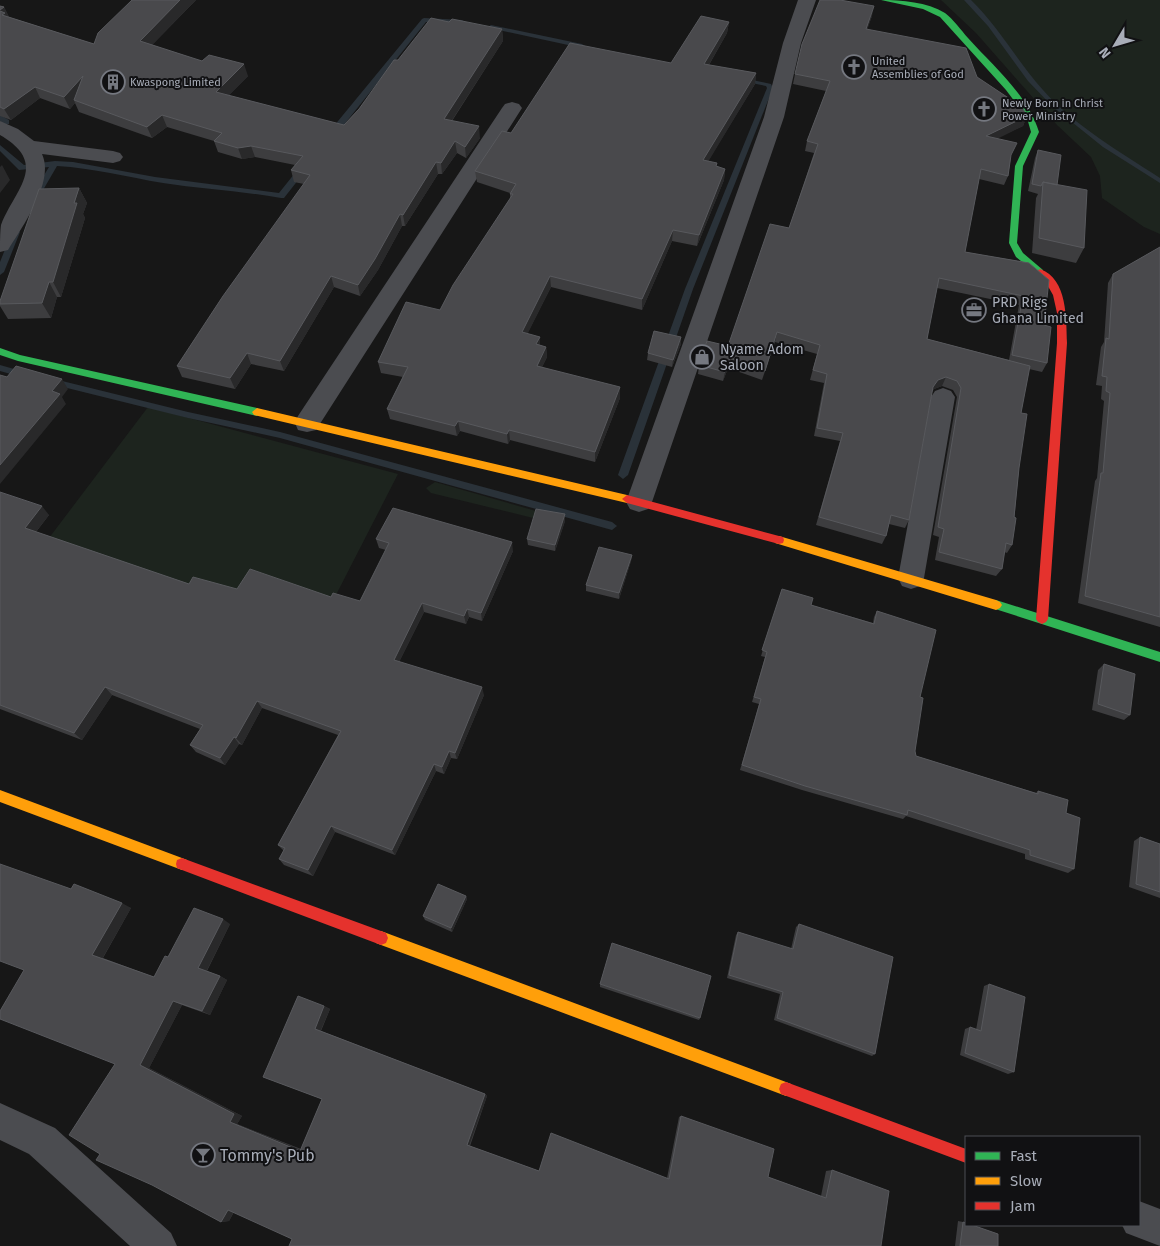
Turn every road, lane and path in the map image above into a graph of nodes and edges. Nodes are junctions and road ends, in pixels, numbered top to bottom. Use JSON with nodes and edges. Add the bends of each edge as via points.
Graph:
{"nodes":[{"id":1,"x":807,"y":0,"type":"edge"},
{"id":2,"x":885,"y":0,"type":"edge"},
{"id":3,"x":512,"y":108,"type":"dead end"},
{"id":4,"x":0,"y":127,"type":"edge"},
{"id":5,"x":28,"y":146,"type":"junction"},
{"id":6,"x":113,"y":157,"type":"dead end"},
{"id":7,"x":0,"y":245,"type":"edge"},
{"id":8,"x":0,"y":351,"type":"edge"},
{"id":9,"x":943,"y":397,"type":"dead end"},
{"id":10,"x":307,"y":423,"type":"junction"},
{"id":11,"x":639,"y":502,"type":"junction"},
{"id":12,"x":910,"y":578,"type":"junction"},
{"id":13,"x":1042,"y":619,"type":"junction"},
{"id":14,"x":1160,"y":657,"type":"edge"},
{"id":15,"x":0,"y":796,"type":"edge"},
{"id":16,"x":0,"y":1121,"type":"edge"},
{"id":17,"x":965,"y":1156,"type":"edge"},
{"id":18,"x":1140,"y":1220,"type":"edge"},
{"id":19,"x":1160,"y":1228,"type":"edge"},
{"id":20,"x":158,"y":1246,"type":"edge"}],
"edges":[{"from":1,"to":11,"type":"street","via":[[792,43],[774,117]]},
{"from":2,"to":13,"type":"street","via":[[925,7],[943,15],[1021,103],[1035,126],[1035,133],[1019,166],[1013,243],[1019,255],[1054,285],[1059,299],[1062,343]]},
{"from":3,"to":10,"type":"street"},
{"from":4,"to":5,"type":"street"},
{"from":5,"to":6,"type":"street"},
{"from":5,"to":7,"type":"street","via":[[37,164],[34,184]]},
{"from":8,"to":10,"type":"street","via":[[18,358]]},
{"from":9,"to":12,"type":"street"},
{"from":10,"to":11,"type":"street"},
{"from":11,"to":12,"type":"street"},
{"from":12,"to":13,"type":"street"},
{"from":13,"to":14,"type":"street"},
{"from":15,"to":17,"type":"street"},
{"from":16,"to":20,"type":"street","via":[[42,1141]]},
{"from":18,"to":19,"type":"street"}]}
